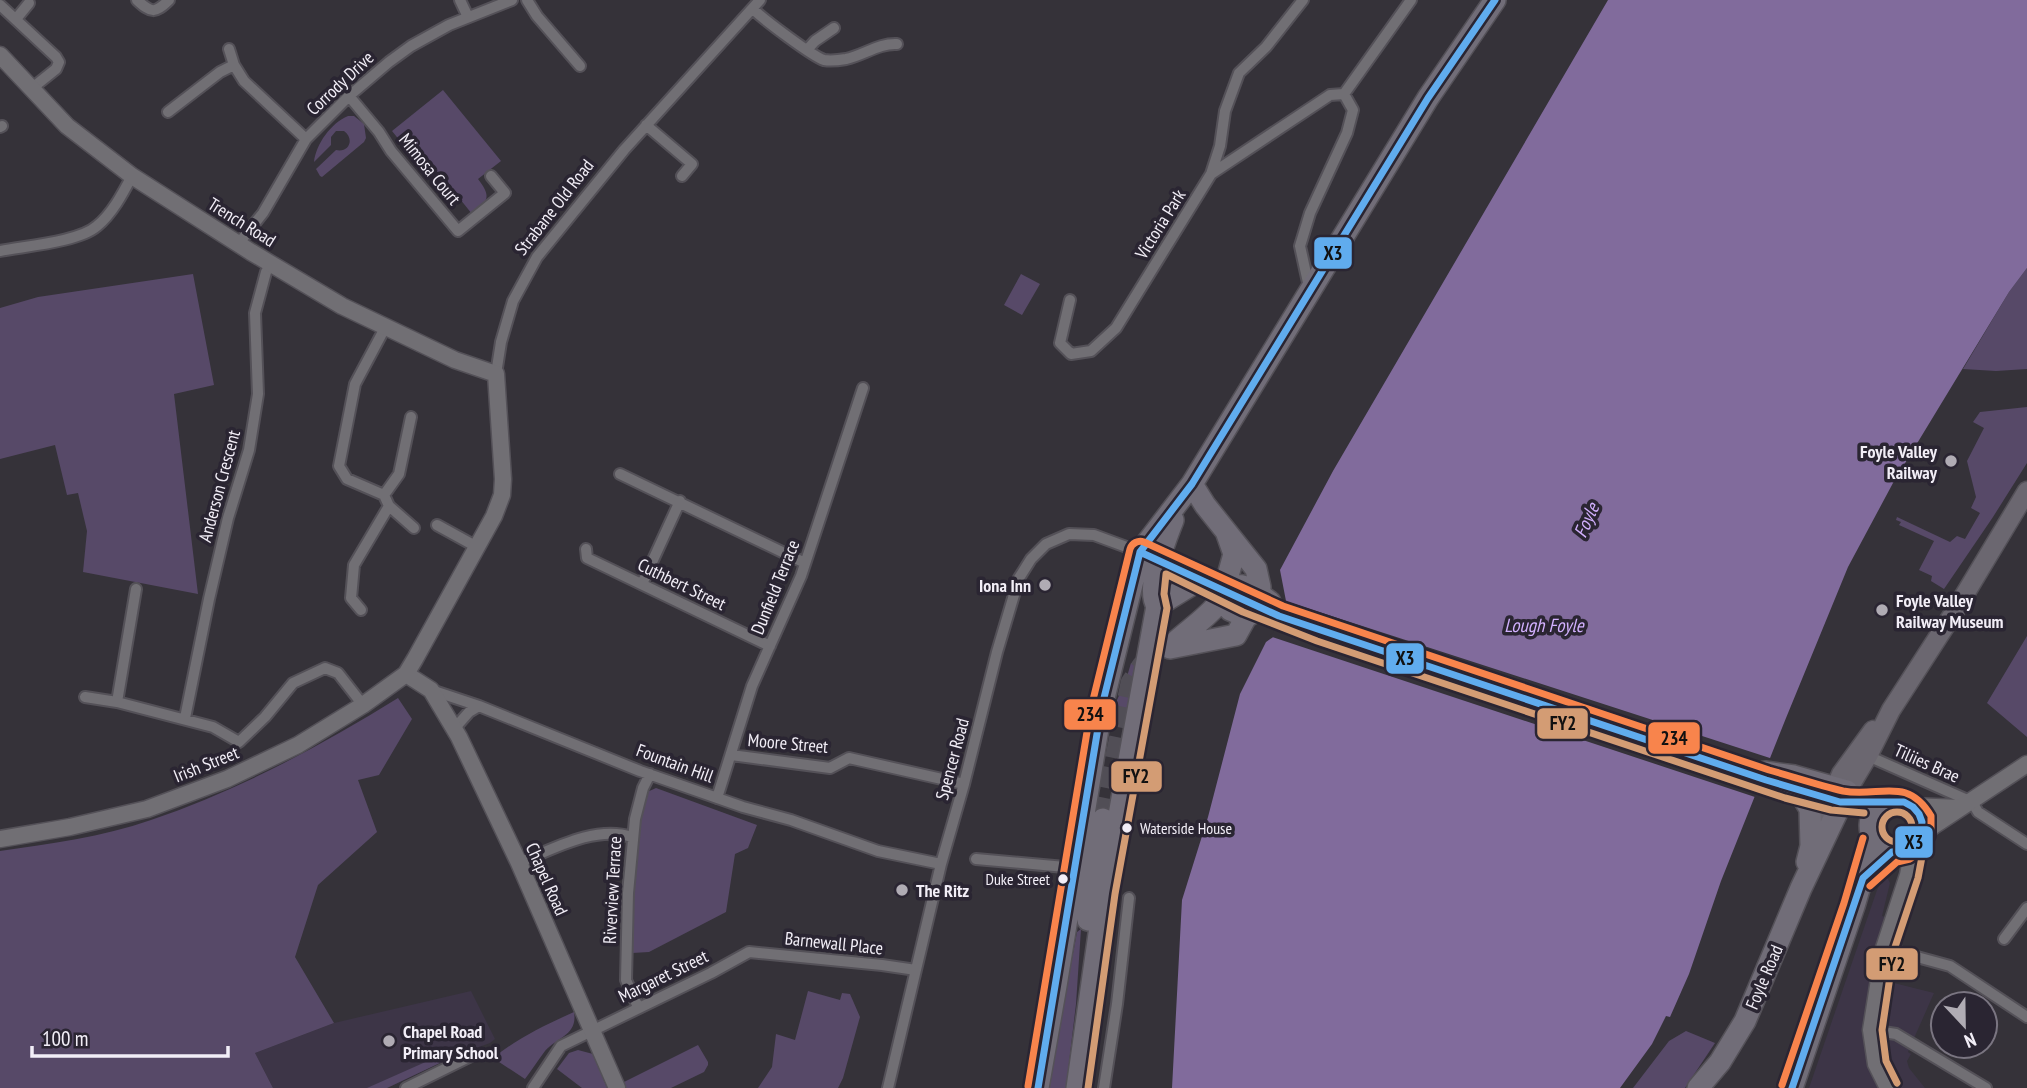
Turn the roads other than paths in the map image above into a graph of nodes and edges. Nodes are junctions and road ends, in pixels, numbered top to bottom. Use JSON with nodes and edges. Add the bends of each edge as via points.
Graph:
{"nodes":[{"id":1,"x":137,"y":0,"type":"edge"},
{"id":2,"x":169,"y":0,"type":"edge"},
{"id":3,"x":460,"y":0,"type":"edge"},
{"id":4,"x":512,"y":0,"type":"edge"},
{"id":5,"x":527,"y":0,"type":"edge"},
{"id":6,"x":1303,"y":0,"type":"edge"},
{"id":7,"x":1411,"y":0,"type":"edge"},
{"id":8,"x":1495,"y":0,"type":"edge"},
{"id":9,"x":29,"y":3,"type":"dead end"},
{"id":10,"x":756,"y":4,"type":"edge"},
{"id":11,"x":0,"y":5,"type":"edge"},
{"id":12,"x":468,"y":17,"type":"junction"},
{"id":13,"x":16,"y":19,"type":"junction"},
{"id":14,"x":834,"y":28,"type":"dead end"},
{"id":15,"x":897,"y":44,"type":"dead end"},
{"id":16,"x":229,"y":49,"type":"dead end"},
{"id":17,"x":807,"y":50,"type":"junction"},
{"id":18,"x":0,"y":55,"type":"edge"},
{"id":19,"x":234,"y":65,"type":"junction"},
{"id":20,"x":580,"y":65,"type":"dead end"},
{"id":21,"x":31,"y":89,"type":"junction"},
{"id":22,"x":1344,"y":94,"type":"junction"},
{"id":23,"x":349,"y":96,"type":"junction"},
{"id":24,"x":169,"y":112,"type":"dead end"},
{"id":25,"x":646,"y":125,"type":"junction"},
{"id":26,"x":306,"y":139,"type":"junction"},
{"id":27,"x":1211,"y":174,"type":"junction"},
{"id":28,"x":132,"y":176,"type":"junction"},
{"id":29,"x":491,"y":176,"type":"dead end"},
{"id":30,"x":682,"y":176,"type":"dead end"},
{"id":31,"x":239,"y":243,"type":"junction"},
{"id":32,"x":0,"y":251,"type":"edge"},
{"id":33,"x":272,"y":263,"type":"junction"},
{"id":34,"x":1310,"y":290,"type":"junction"},
{"id":35,"x":1070,"y":300,"type":"dead end"},
{"id":36,"x":386,"y":326,"type":"junction"},
{"id":37,"x":496,"y":374,"type":"junction"},
{"id":38,"x":863,"y":388,"type":"dead end"},
{"id":39,"x":411,"y":417,"type":"dead end"},
{"id":40,"x":620,"y":474,"type":"dead end"},
{"id":41,"x":1192,"y":484,"type":"junction"},
{"id":42,"x":2027,"y":491,"type":"edge"},
{"id":43,"x":384,"y":495,"type":"junction"},
{"id":44,"x":680,"y":501,"type":"junction"},
{"id":45,"x":388,"y":506,"type":"junction"},
{"id":46,"x":438,"y":525,"type":"dead end"},
{"id":47,"x":414,"y":528,"type":"dead end"},
{"id":48,"x":1226,"y":529,"type":"junction"},
{"id":49,"x":477,"y":547,"type":"junction"},
{"id":50,"x":586,"y":548,"type":"dead end"},
{"id":51,"x":1150,"y":555,"type":"junction"},
{"id":52,"x":805,"y":563,"type":"junction"},
{"id":53,"x":1203,"y":581,"type":"junction"},
{"id":54,"x":642,"y":584,"type":"junction"},
{"id":55,"x":136,"y":589,"type":"dead end"},
{"id":56,"x":1223,"y":594,"type":"junction"},
{"id":57,"x":1260,"y":595,"type":"junction"},
{"id":58,"x":1157,"y":606,"type":"junction"},
{"id":59,"x":361,"y":610,"type":"dead end"},
{"id":60,"x":1246,"y":617,"type":"junction"},
{"id":61,"x":770,"y":646,"type":"junction"},
{"id":62,"x":406,"y":674,"type":"junction"},
{"id":63,"x":431,"y":690,"type":"junction"},
{"id":64,"x":85,"y":697,"type":"dead end"},
{"id":65,"x":117,"y":702,"type":"junction"},
{"id":66,"x":363,"y":705,"type":"junction"},
{"id":67,"x":479,"y":706,"type":"junction"},
{"id":68,"x":1891,"y":710,"type":"junction"},
{"id":69,"x":185,"y":718,"type":"junction"},
{"id":70,"x":454,"y":729,"type":"junction"},
{"id":71,"x":731,"y":755,"type":"junction"},
{"id":72,"x":1868,"y":756,"type":"junction"},
{"id":73,"x":2027,"y":764,"type":"edge"},
{"id":74,"x":650,"y":774,"type":"junction"},
{"id":75,"x":964,"y":785,"type":"junction"},
{"id":76,"x":1807,"y":787,"type":"junction"},
{"id":77,"x":1840,"y":795,"type":"junction"},
{"id":78,"x":717,"y":798,"type":"junction"},
{"id":79,"x":1888,"y":802,"type":"junction"},
{"id":80,"x":1966,"y":805,"type":"junction"},
{"id":81,"x":1911,"y":806,"type":"junction"},
{"id":82,"x":1104,"y":819,"type":"tunnel mouth"},
{"id":83,"x":1872,"y":834,"type":"junction"},
{"id":84,"x":632,"y":837,"type":"junction"},
{"id":85,"x":0,"y":839,"type":"edge"},
{"id":86,"x":1917,"y":839,"type":"junction"},
{"id":87,"x":2027,"y":844,"type":"edge"},
{"id":88,"x":1811,"y":846,"type":"junction"},
{"id":89,"x":1893,"y":852,"type":"junction"},
{"id":90,"x":976,"y":859,"type":"dead end"},
{"id":91,"x":519,"y":863,"type":"junction"},
{"id":92,"x":941,"y":864,"type":"junction"},
{"id":93,"x":1076,"y":868,"type":"junction"},
{"id":94,"x":1908,"y":875,"type":"junction"},
{"id":95,"x":1863,"y":878,"type":"junction"},
{"id":96,"x":1091,"y":884,"type":"junction"},
{"id":97,"x":1801,"y":888,"type":"junction"},
{"id":98,"x":1129,"y":898,"type":"dead end"},
{"id":99,"x":2027,"y":908,"type":"edge"},
{"id":100,"x":2004,"y":939,"type":"dead end"},
{"id":101,"x":1884,"y":948,"type":"junction"},
{"id":102,"x":749,"y":952,"type":"joint"},
{"id":103,"x":916,"y":970,"type":"junction"},
{"id":104,"x":1056,"y":986,"type":"junction"},
{"id":105,"x":1090,"y":1004,"type":"junction"},
{"id":106,"x":638,"y":1007,"type":"junction"},
{"id":107,"x":2027,"y":1017,"type":"edge"},
{"id":108,"x":1871,"y":1030,"type":"junction"},
{"id":109,"x":591,"y":1031,"type":"junction"},
{"id":110,"x":475,"y":1054,"type":"dead end"},
{"id":111,"x":1720,"y":1062,"type":"junction"},
{"id":112,"x":405,"y":1088,"type":"edge"},
{"id":113,"x":533,"y":1088,"type":"edge"},
{"id":114,"x":617,"y":1088,"type":"edge"},
{"id":115,"x":888,"y":1088,"type":"edge"},
{"id":116,"x":1038,"y":1088,"type":"edge"},
{"id":117,"x":1077,"y":1088,"type":"edge"},
{"id":118,"x":1104,"y":1088,"type":"edge"},
{"id":119,"x":1698,"y":1088,"type":"edge"},
{"id":120,"x":1713,"y":1088,"type":"edge"},
{"id":121,"x":1792,"y":1088,"type":"edge"},
{"id":122,"x":1888,"y":1088,"type":"edge"},
{"id":123,"x":1986,"y":1088,"type":"edge"}],
"edges":[{"from":1,"to":2,"type":"street","via":[[153,11]]},
{"from":3,"to":12,"type":"street"},
{"from":4,"to":12,"type":"street","name":"Corrody Drive"},
{"from":5,"to":20,"type":"street"},
{"from":6,"to":27,"type":"street","via":[[1239,73]]},
{"from":7,"to":22,"type":"street"},
{"from":8,"to":34,"type":"highway","via":[[1428,98]]},
{"from":9,"to":13,"type":"street"},
{"from":10,"to":17,"type":"street"},
{"from":10,"to":25,"type":"street","name":"Strabane Old Road"},
{"from":11,"to":13,"type":"street"},
{"from":12,"to":23,"type":"street","name":"Corrody Drive","via":[[411,46]]},
{"from":13,"to":21,"type":"street","via":[[59,62]]},
{"from":14,"to":17,"type":"street"},
{"from":15,"to":17,"type":"street","via":[[884,44],[844,60],[824,60]]},
{"from":16,"to":19,"type":"street"},
{"from":18,"to":21,"type":"street","name":"Trench Road"},
{"from":19,"to":24,"type":"street"},
{"from":19,"to":26,"type":"street","via":[[253,90]]},
{"from":21,"to":28,"type":"street","name":"Trench Road","via":[[67,127]]},
{"from":22,"to":27,"type":"street","name":"Victoria Park","via":[[1330,95]]},
{"from":22,"to":34,"type":"street","via":[[1353,110],[1348,133],[1310,213],[1300,246]]},
{"from":23,"to":26,"type":"street","name":"Corrody Drive"},
{"from":23,"to":29,"type":"street","name":"Mimosa Court","via":[[458,232],[505,193]]},
{"from":25,"to":30,"type":"street","via":[[692,164]]},
{"from":25,"to":37,"type":"street","name":"Strabane Old Road","via":[[537,257],[513,301]]},
{"from":26,"to":31,"type":"street","name":"Corrody Drive"},
{"from":27,"to":35,"type":"street","name":"Victoria Park","via":[[1116,328],[1091,351],[1071,354],[1060,343]]},
{"from":28,"to":31,"type":"street","name":"Trench Road"},
{"from":28,"to":32,"type":"street","via":[[97,226],[84,234]]},
{"from":31,"to":33,"type":"street","name":"Trench Road"},
{"from":33,"to":36,"type":"street","name":"Trench Road","via":[[342,306]]},
{"from":33,"to":69,"type":"street","name":"Anderson Crescent","via":[[255,313],[258,394],[249,450],[228,518]]},
{"from":34,"to":41,"type":"highway"},
{"from":36,"to":37,"type":"street","name":"Trench Road","via":[[455,360]]},
{"from":36,"to":43,"type":"street","via":[[355,384],[338,466],[346,479]]},
{"from":37,"to":49,"type":"street","name":"Strabane Old Road","via":[[502,495]]},
{"from":38,"to":52,"type":"street","name":"Dunfield Terrace"},
{"from":39,"to":43,"type":"street","via":[[400,474]]},
{"from":40,"to":44,"type":"street"},
{"from":41,"to":48,"type":"highway"},
{"from":41,"to":51,"type":"highway"},
{"from":42,"to":68,"type":"main road","name":"Foyle Road"},
{"from":43,"to":45,"type":"street"},
{"from":44,"to":52,"type":"street"},
{"from":44,"to":54,"type":"street"},
{"from":45,"to":47,"type":"street"},
{"from":45,"to":59,"type":"street","via":[[354,565],[351,598]]},
{"from":46,"to":49,"type":"street"},
{"from":48,"to":56,"type":"highway","via":[[1234,554]]},
{"from":48,"to":57,"type":"highway","via":[[1256,569]]},
{"from":49,"to":62,"type":"street","name":"Strabane Old Road"},
{"from":50,"to":54,"type":"street","name":"Cuthbert Street","via":[[587,558]]},
{"from":51,"to":53,"type":"highway"},
{"from":51,"to":58,"type":"highway"},
{"from":51,"to":75,"type":"street","name":"Spencer Road","via":[[1094,535],[1069,534],[1046,544],[1031,559],[1018,578]]},
{"from":51,"to":93,"type":"highway","via":[[1101,709]]},
{"from":52,"to":61,"type":"street","name":"Dunfield Terrace"},
{"from":53,"to":58,"type":"highway"},
{"from":53,"to":77,"type":"highway","bridge":true,"via":[[1292,620],[1766,780]]},
{"from":54,"to":61,"type":"street","name":"Cuthbert Street"},
{"from":55,"to":65,"type":"street"},
{"from":56,"to":57,"type":"highway","via":[[1234,586]]},
{"from":56,"to":60,"type":"highway","via":[[1230,610]]},
{"from":56,"to":60,"type":"highway","via":[[1215,607],[1166,650],[1236,635]]},
{"from":57,"to":60,"type":"highway","via":[[1282,612]]},
{"from":58,"to":105,"type":"highway","via":[[1105,892]]},
{"from":61,"to":71,"type":"street","name":"Dunfield Terrace","via":[[752,685]]},
{"from":62,"to":63,"type":"street","name":"Fountain Hill"},
{"from":62,"to":66,"type":"street","name":"Irish Street"},
{"from":63,"to":67,"type":"street","name":"Fountain Hill"},
{"from":63,"to":70,"type":"street","name":"Chapel Road"},
{"from":64,"to":65,"type":"street"},
{"from":65,"to":69,"type":"street"},
{"from":66,"to":69,"type":"street","via":[[338,673],[325,668],[293,683],[239,742]]},
{"from":66,"to":85,"type":"street","name":"Irish Street","via":[[298,745],[227,779],[159,804]]},
{"from":67,"to":70,"type":"street"},
{"from":67,"to":74,"type":"street","name":"Fountain Hill"},
{"from":68,"to":72,"type":"main road","name":"Foyle Road"},
{"from":68,"to":77,"type":"main road","name":"Foyle Road","via":[[1868,736]]},
{"from":70,"to":91,"type":"street","name":"Chapel Road"},
{"from":71,"to":75,"type":"street","name":"Moore Street","via":[[830,768],[849,758]]},
{"from":71,"to":78,"type":"street","name":"Dunfield Terrace"},
{"from":72,"to":77,"type":"main road","name":"Foyle Road"},
{"from":72,"to":80,"type":"street","name":"Tiliies Brae"},
{"from":73,"to":80,"type":"street"},
{"from":74,"to":78,"type":"street","name":"Fountain Hill"},
{"from":74,"to":84,"type":"street","name":"Riverview Terrace"},
{"from":75,"to":92,"type":"street","name":"Spencer Road"},
{"from":76,"to":77,"type":"highway"},
{"from":76,"to":77,"type":"main road","via":[[1826,779]]},
{"from":76,"to":88,"type":"highway"},
{"from":77,"to":79,"type":"highway"},
{"from":77,"to":83,"type":"highway"},
{"from":77,"to":88,"type":"main road","name":"Foyle Road"},
{"from":77,"to":97,"type":"highway","name":"Foyle Road"},
{"from":78,"to":92,"type":"street","name":"Fountain Hill","via":[[878,851]]},
{"from":79,"to":81,"type":"highway"},
{"from":79,"to":83,"type":"highway","via":[[1871,820]]},
{"from":80,"to":81,"type":"street"},
{"from":80,"to":86,"type":"street"},
{"from":80,"to":87,"type":"street","name":"Tiliies Brae"},
{"from":81,"to":86,"type":"highway","via":[[1921,819]]},
{"from":82,"to":96,"type":"highway"},
{"from":83,"to":89,"type":"highway","via":[[1878,844]]},
{"from":83,"to":95,"type":"highway"},
{"from":84,"to":91,"type":"street","via":[[605,833]]},
{"from":84,"to":106,"type":"street","name":"Riverview Terrace","via":[[626,980]]},
{"from":86,"to":89,"type":"highway","via":[[1905,850]]},
{"from":86,"to":94,"type":"street"},
{"from":88,"to":97,"type":"highway","name":"Foyle Road"},
{"from":89,"to":94,"type":"street"},
{"from":89,"to":95,"type":"highway"},
{"from":90,"to":93,"type":"street"},
{"from":91,"to":109,"type":"street","name":"Chapel Road"},
{"from":92,"to":103,"type":"street","name":"Spencer Road"},
{"from":93,"to":104,"type":"highway"},
{"from":94,"to":101,"type":"street"},
{"from":95,"to":121,"type":"highway"},
{"from":96,"to":104,"type":"highway"},
{"from":96,"to":105,"type":"highway","via":[[1087,939]]},
{"from":97,"to":111,"type":"highway","name":"Foyle Road","via":[[1745,1021]]},
{"from":98,"to":118,"type":"street"},
{"from":99,"to":100,"type":"street"},
{"from":101,"to":107,"type":"street","via":[[1950,966]]},
{"from":101,"to":108,"type":"street"},
{"from":102,"to":103,"type":"street","name":"Barnewall Place"},
{"from":102,"to":106,"type":"street","name":"Margaret Street"},
{"from":103,"to":115,"type":"street","name":"Spencer Road"},
{"from":104,"to":116,"type":"highway"},
{"from":105,"to":117,"type":"highway"},
{"from":106,"to":109,"type":"street","name":"Margaret Street"},
{"from":108,"to":122,"type":"street","via":[[1875,1064]]},
{"from":108,"to":123,"type":"street","via":[[1896,1034]]},
{"from":109,"to":113,"type":"street","name":"Margaret Street","via":[[561,1045]]},
{"from":109,"to":114,"type":"street","name":"Chapel Road"},
{"from":110,"to":112,"type":"street"},
{"from":111,"to":119,"type":"highway","name":"Foyle Road"},
{"from":111,"to":120,"type":"highway","name":"Foyle Road"}]}
